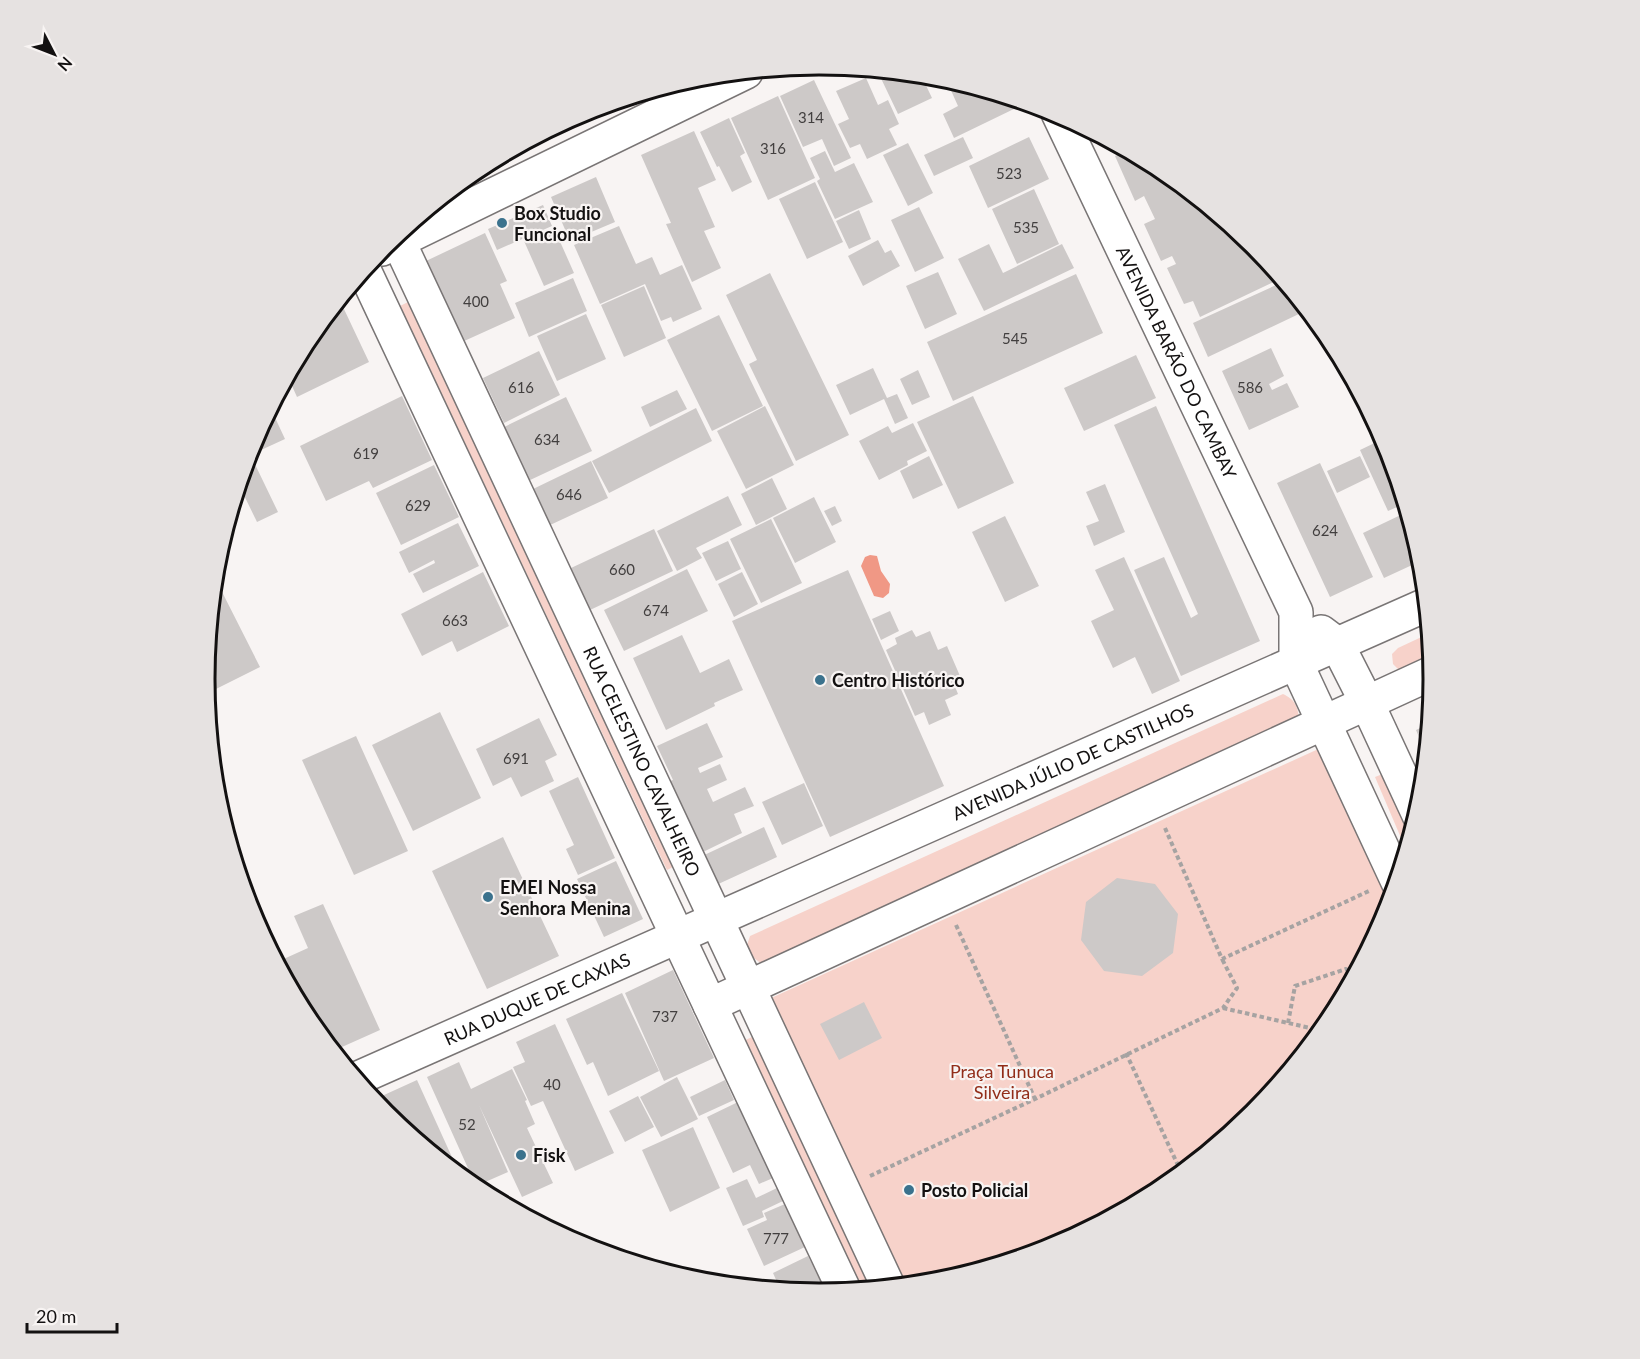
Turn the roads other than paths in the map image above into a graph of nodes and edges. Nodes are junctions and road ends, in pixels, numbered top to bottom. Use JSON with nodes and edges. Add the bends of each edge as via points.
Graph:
{"nodes":[{"id":1,"x":722,"y":83,"type":"edge"},
{"id":2,"x":1065,"y":127,"type":"edge"},
{"id":3,"x":415,"y":231,"type":"edge"},
{"id":4,"x":396,"y":249,"type":"edge"},
{"id":5,"x":368,"y":279,"type":"edge"},
{"id":6,"x":1420,"y":608,"type":"edge"},
{"id":7,"x":1296,"y":612,"type":"junction"},
{"id":8,"x":1337,"y":644,"type":"junction"},
{"id":9,"x":1296,"y":663,"type":"junction"},
{"id":10,"x":1424,"y":677,"type":"edge"},
{"id":11,"x":1367,"y":703,"type":"junction"},
{"id":12,"x":1324,"y":723,"type":"junction"},
{"id":13,"x":1412,"y":800,"type":"edge"},
{"id":14,"x":1384,"y":886,"type":"edge"},
{"id":15,"x":718,"y":919,"type":"junction"},
{"id":16,"x":678,"y":937,"type":"junction"},
{"id":17,"x":749,"y":988,"type":"junction"},
{"id":18,"x":710,"y":1005,"type":"junction"},
{"id":19,"x":364,"y":1076,"type":"edge"},
{"id":20,"x":885,"y":1280,"type":"edge"},
{"id":21,"x":841,"y":1283,"type":"edge"}],
"edges":[{"from":1,"to":3,"type":"street"},
{"from":2,"to":7,"type":"street","name":"AVENIDA BARÃO DO CAMBAY"},
{"from":4,"to":15,"type":"street","name":"RUA CELESTINO CAVALHEIRO"},
{"from":5,"to":16,"type":"street"},
{"from":6,"to":8,"type":"street","name":"AVENIDA JÚLIO DE CASTILHOS"},
{"from":7,"to":8,"type":"street","name":"AVENIDA BARÃO DO CAMBAY"},
{"from":7,"to":9,"type":"street","name":"AVENIDA BARÃO DO CAMBAY"},
{"from":8,"to":9,"type":"street","name":"AVENIDA JÚLIO DE CASTILHOS"},
{"from":8,"to":11,"type":"street","name":"AVENIDA BARÃO DO CAMBAY"},
{"from":9,"to":12,"type":"street","name":"AVENIDA BARÃO DO CAMBAY"},
{"from":9,"to":15,"type":"street","name":"AVENIDA JÚLIO DE CASTILHOS"},
{"from":10,"to":11,"type":"street"},
{"from":11,"to":12,"type":"street"},
{"from":11,"to":13,"type":"street","name":"AVENIDA BARÃO DO CAMBAY"},
{"from":12,"to":14,"type":"street","name":"AVENIDA BARÃO DO CAMBAY"},
{"from":12,"to":17,"type":"street"},
{"from":15,"to":16,"type":"street","name":"RUA DUQUE DE CAXIAS"},
{"from":15,"to":17,"type":"street","name":"RUA CELESTINO CAVALHEIRO"},
{"from":16,"to":18,"type":"street"},
{"from":16,"to":19,"type":"street","name":"RUA DUQUE DE CAXIAS"},
{"from":17,"to":18,"type":"street"},
{"from":17,"to":20,"type":"street","name":"RUA CELESTINO CAVALHEIRO"},
{"from":18,"to":21,"type":"street"}]}
